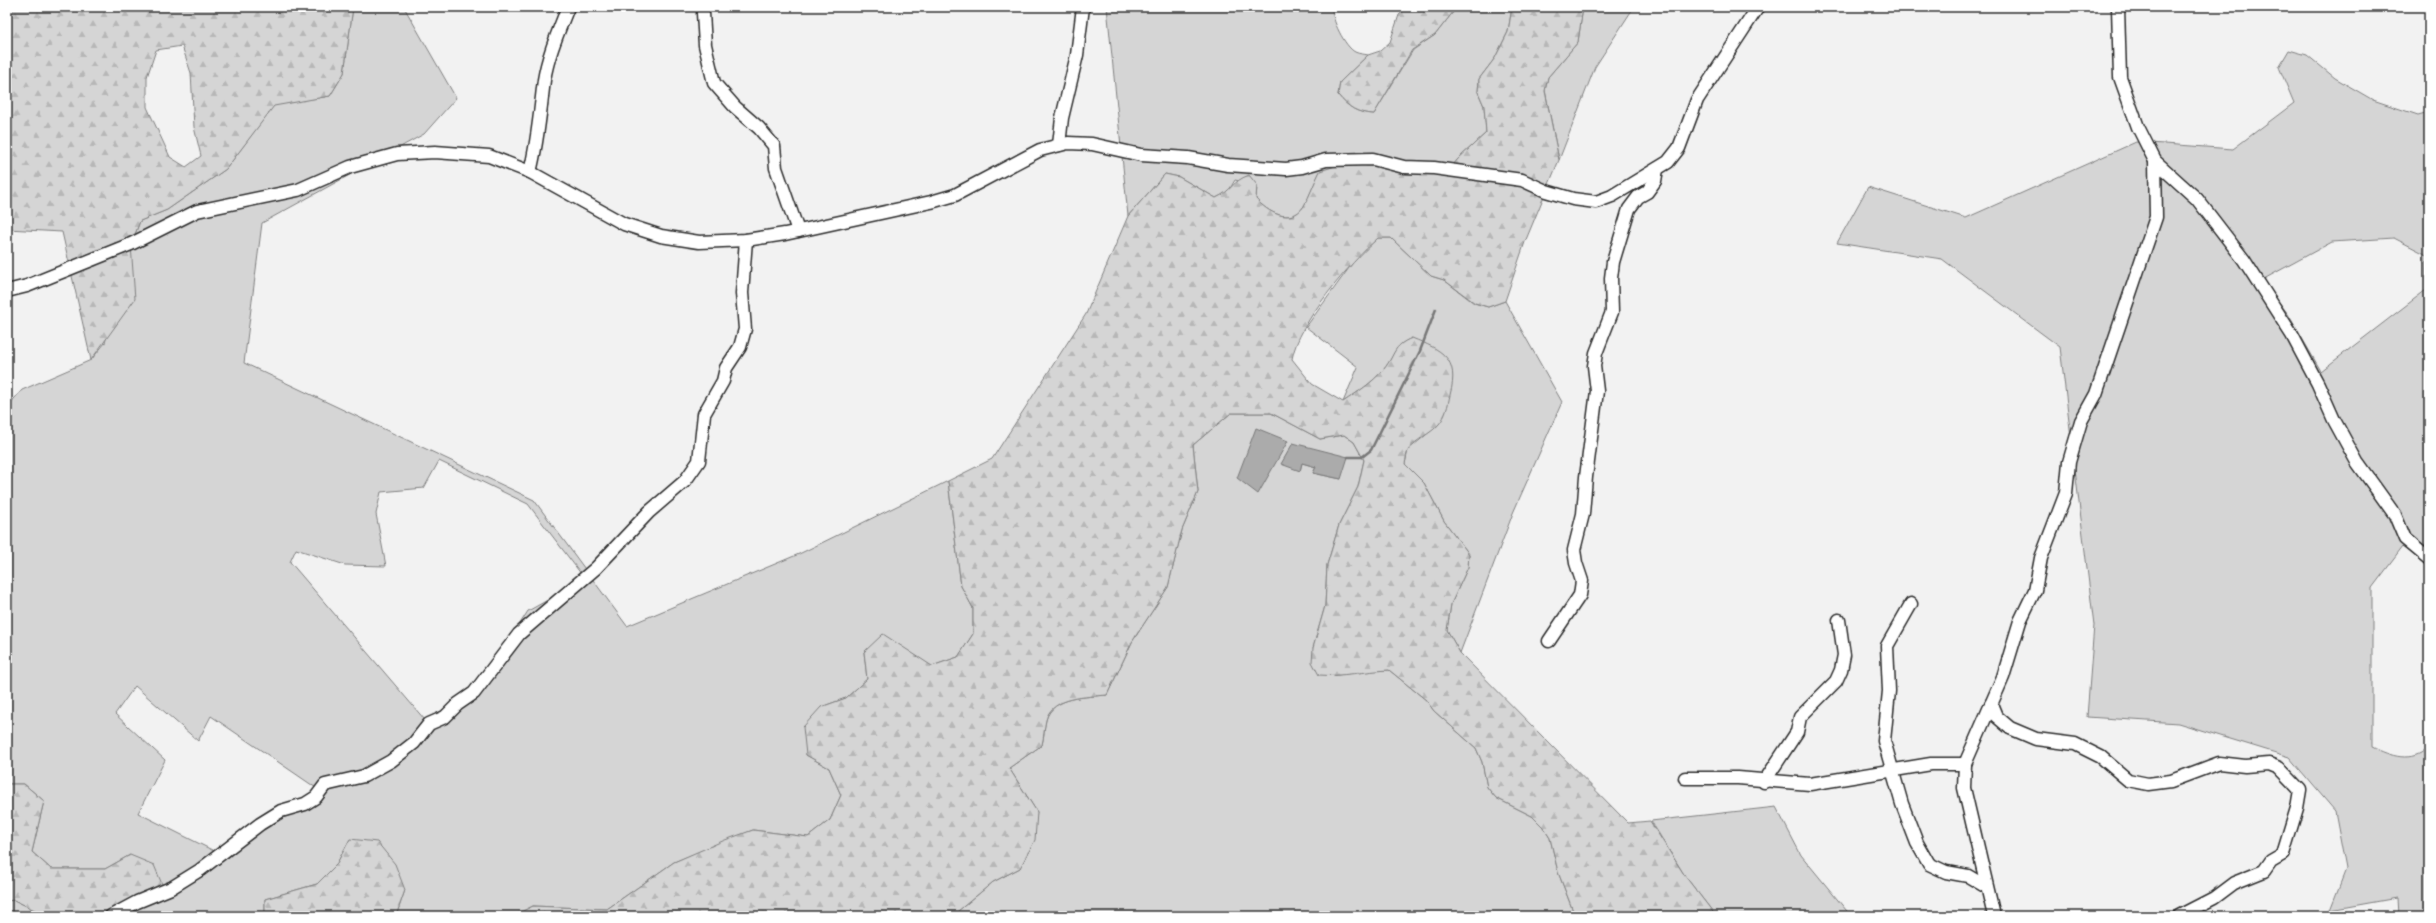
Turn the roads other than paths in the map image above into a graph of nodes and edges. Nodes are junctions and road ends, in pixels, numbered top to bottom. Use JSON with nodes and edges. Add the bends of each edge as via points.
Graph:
{"nodes":[{"id":1,"x":568,"y":7,"type":"edge"},
{"id":2,"x":1083,"y":7,"type":"edge"},
{"id":3,"x":1758,"y":7,"type":"edge"},
{"id":4,"x":2118,"y":7,"type":"edge"},
{"id":5,"x":703,"y":13,"type":"dead end"},
{"id":6,"x":1059,"y":145,"type":"junction"},
{"id":7,"x":2155,"y":161,"type":"junction"},
{"id":8,"x":1657,"y":169,"type":"junction"},
{"id":9,"x":530,"y":172,"type":"junction"},
{"id":10,"x":798,"y":231,"type":"junction"},
{"id":11,"x":746,"y":240,"type":"junction"},
{"id":12,"x":7,"y":291,"type":"edge"},
{"id":13,"x":2429,"y":559,"type":"edge"},
{"id":14,"x":1911,"y":604,"type":"dead end"},
{"id":15,"x":1839,"y":620,"type":"dead end"},
{"id":16,"x":1549,"y":642,"type":"dead end"},
{"id":17,"x":1991,"y":704,"type":"junction"},
{"id":18,"x":1965,"y":764,"type":"junction"},
{"id":19,"x":1892,"y":771,"type":"junction"},
{"id":20,"x":1685,"y":778,"type":"dead end"},
{"id":21,"x":1764,"y":782,"type":"junction"},
{"id":22,"x":1986,"y":886,"type":"junction"},
{"id":23,"x":112,"y":916,"type":"edge"},
{"id":24,"x":1994,"y":916,"type":"edge"},
{"id":25,"x":2179,"y":916,"type":"edge"}],
"edges":[{"from":1,"to":9,"type":"street","via":[[544,79],[541,121]]},
{"from":2,"to":6,"type":"street","via":[[1077,55],[1062,118]]},
{"from":3,"to":8,"type":"street","via":[[1697,100],[1679,148],[1668,162]]},
{"from":4,"to":7,"type":"street","via":[[2120,77],[2138,127]]},
{"from":5,"to":10,"type":"street","via":[[705,45],[714,83],[774,146],[776,168]]},
{"from":6,"to":8,"type":"street","via":[[1092,144],[1141,155],[1286,169],[1326,160],[1373,159],[1404,167],[1434,168],[1522,180],[1546,191],[1573,199],[1596,202],[1612,196]]},
{"from":6,"to":10,"type":"street","via":[[1040,150],[955,195]]},
{"from":7,"to":13,"type":"street","via":[[2197,199],[2244,260],[2292,335],[2357,462],[2395,515],[2405,539]]},
{"from":7,"to":17,"type":"street","via":[[2156,217],[2096,394],[2081,421],[2069,462],[2066,493],[2041,558],[2035,590],[2020,621],[2003,677]]},
{"from":8,"to":16,"type":"street","via":[[1655,181],[1629,209],[1613,262],[1612,312],[1596,353],[1594,366],[1597,391],[1583,514],[1574,550],[1582,580],[1580,594]]},
{"from":9,"to":11,"type":"street","via":[[624,224],[642,230],[699,242]]},
{"from":9,"to":12,"type":"street","via":[[489,156],[462,153],[397,154],[370,160],[298,190],[197,211],[131,244],[27,286]]},
{"from":10,"to":11,"type":"street"},
{"from":11,"to":23,"type":"street","via":[[742,293],[745,329],[740,347],[726,368],[723,381],[704,414],[699,461],[685,481],[650,512],[596,568],[519,634],[474,693],[445,717],[429,724],[414,743],[391,761],[364,776],[325,785],[316,797],[305,804],[281,811],[260,824],[200,870],[171,888]]},
{"from":14,"to":19,"type":"street","via":[[1888,646],[1889,690],[1884,741]]},
{"from":15,"to":21,"type":"street","via":[[1844,655],[1842,670],[1836,681],[1800,717],[1797,732]]},
{"from":17,"to":18,"type":"street"},
{"from":17,"to":25,"type":"street","via":[[1996,716],[2010,728],[2036,739],[2075,744],[2101,757],[2128,780],[2148,784],[2171,781],[2219,763],[2245,766],[2268,764],[2279,768],[2300,790],[2283,854],[2271,861],[2264,871],[2234,883],[2214,898]]},
{"from":18,"to":19,"type":"street","via":[[1931,764]]},
{"from":18,"to":22,"type":"street","via":[[1964,788]]},
{"from":19,"to":21,"type":"street","via":[[1810,784]]},
{"from":19,"to":22,"type":"street","via":[[1917,843],[1929,864],[1946,872],[1968,876]]},
{"from":20,"to":21,"type":"street","via":[[1738,778]]},
{"from":22,"to":24,"type":"street"}]}
